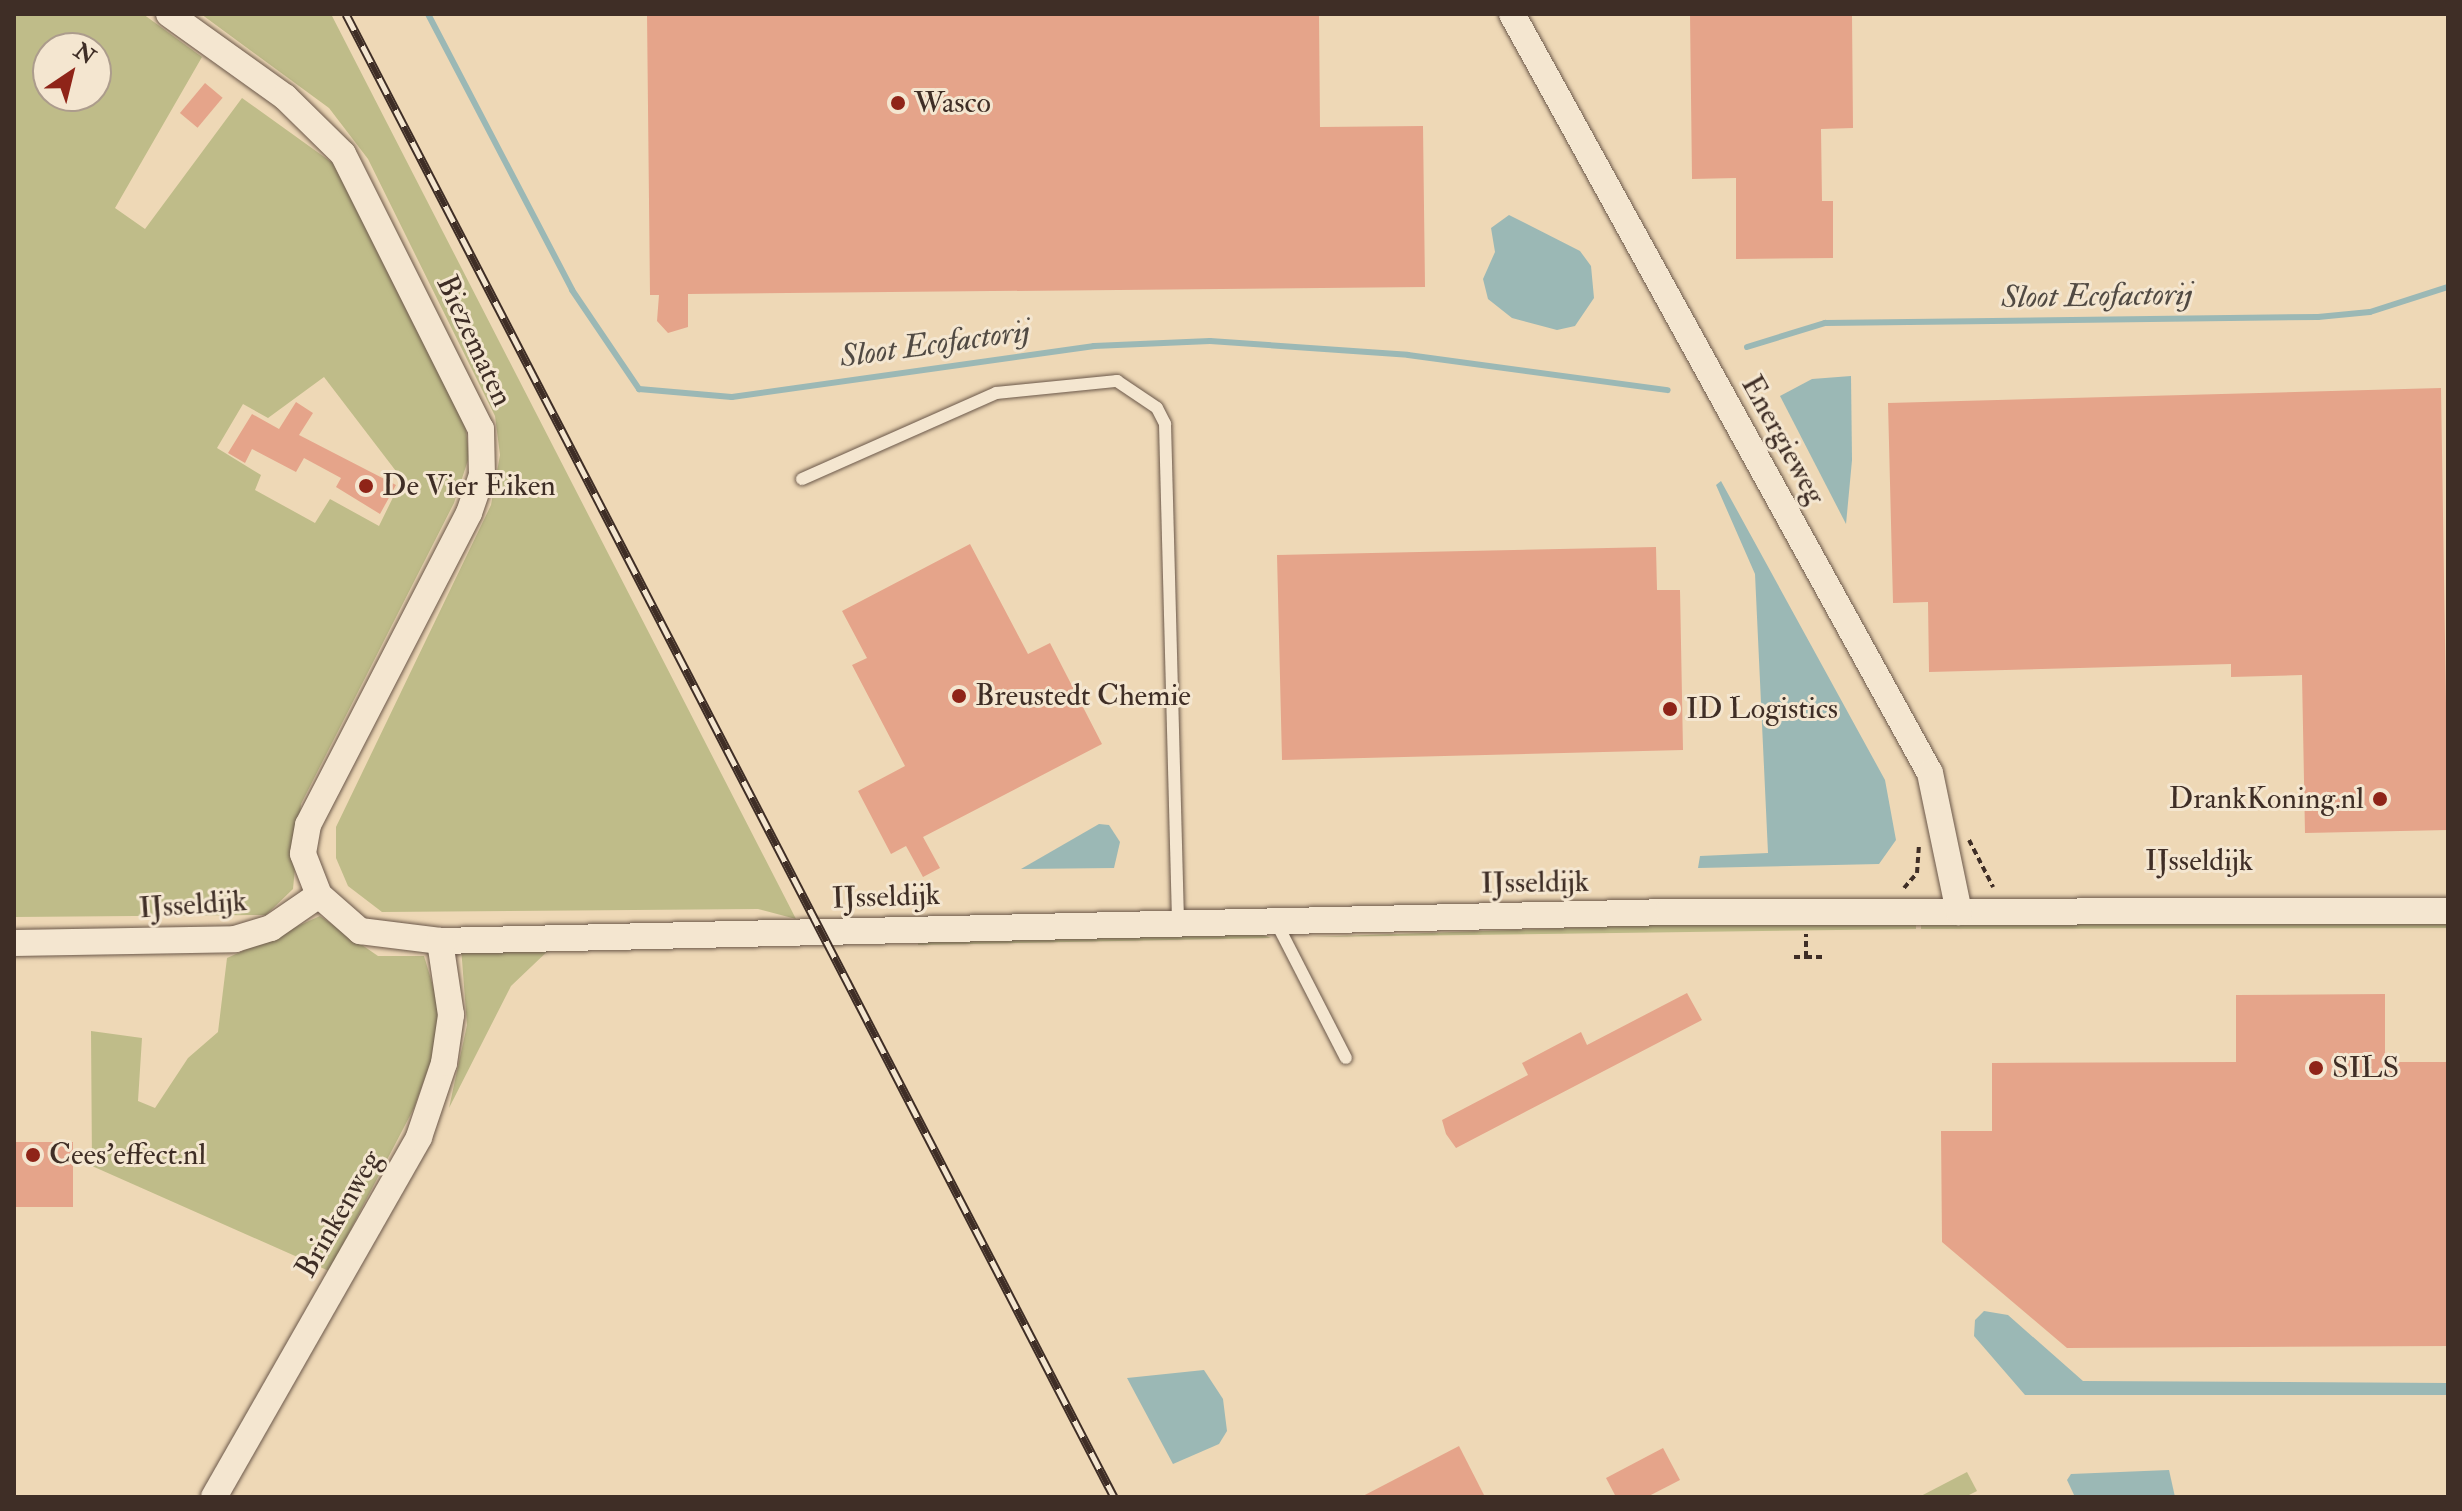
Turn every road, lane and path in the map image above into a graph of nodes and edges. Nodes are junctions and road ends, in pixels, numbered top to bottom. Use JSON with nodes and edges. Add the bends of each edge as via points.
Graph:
{"nodes":[{"id":1,"x":169,"y":14,"type":"edge"},
{"id":2,"x":1512,"y":14,"type":"edge"},
{"id":3,"x":802,"y":479,"type":"dead end"},
{"id":4,"x":1946,"y":838,"type":"junction"},
{"id":5,"x":1899,"y":891,"type":"dead end"},
{"id":6,"x":2007,"y":894,"type":"dead end"},
{"id":7,"x":319,"y":895,"type":"junction"},
{"id":8,"x":2448,"y":911,"type":"edge"},
{"id":9,"x":1959,"y":912,"type":"junction"},
{"id":10,"x":1275,"y":920,"type":"junction"},
{"id":11,"x":1178,"y":922,"type":"junction"},
{"id":12,"x":1806,"y":931,"type":"dead end"},
{"id":13,"x":440,"y":941,"type":"junction"},
{"id":14,"x":14,"y":943,"type":"edge"},
{"id":15,"x":1794,"y":957,"type":"dead end"},
{"id":16,"x":1806,"y":957,"type":"junction"},
{"id":17,"x":1824,"y":957,"type":"dead end"},
{"id":18,"x":1346,"y":1058,"type":"dead end"},
{"id":19,"x":214,"y":1497,"type":"edge"}],
"edges":[{"from":1,"to":7,"type":"street","name":"Biezematen","via":[[285,97],[343,154],[481,429],[482,475],[469,513],[308,825],[303,854]]},
{"from":2,"to":4,"type":"street","name":"Energieweg","via":[[1930,773]]},
{"from":3,"to":11,"type":"lane","via":[[996,393],[1117,381],[1157,408],[1165,424]]},
{"from":4,"to":5,"type":"path","via":[[1919,838],[1917,873]]},
{"from":4,"to":6,"type":"path","via":[[1970,840],[1982,878]]},
{"from":4,"to":9,"type":"street","name":"Energieweg"},
{"from":7,"to":13,"type":"street","name":"IJsseldijk","via":[[360,931]]},
{"from":7,"to":14,"type":"street","name":"IJsseldijk","via":[[271,928],[235,939]]},
{"from":8,"to":9,"type":"street","name":"IJsseldijk"},
{"from":9,"to":10,"type":"street","name":"IJsseldijk"},
{"from":10,"to":11,"type":"street","name":"IJsseldijk"},
{"from":10,"to":18,"type":"lane"},
{"from":11,"to":13,"type":"street","name":"IJsseldijk"},
{"from":12,"to":16,"type":"path"},
{"from":13,"to":19,"type":"street","name":"Brinkenweg","via":[[451,1015],[444,1063],[419,1137]]},
{"from":15,"to":16,"type":"path"},
{"from":16,"to":17,"type":"path"}]}
